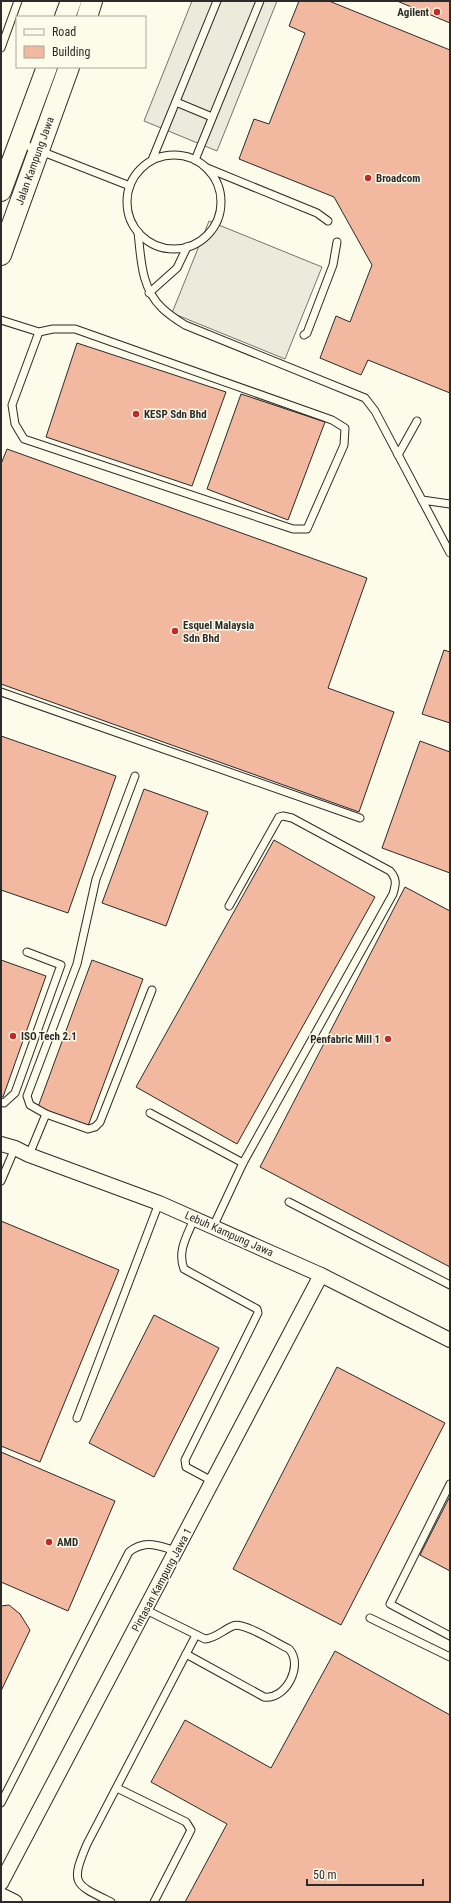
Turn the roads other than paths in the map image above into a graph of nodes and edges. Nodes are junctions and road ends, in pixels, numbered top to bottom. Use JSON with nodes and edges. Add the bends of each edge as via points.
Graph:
{"nodes":[{"id":1,"x":18,"y":1,"type":"edge"},
{"id":2,"x":71,"y":1,"type":"edge"},
{"id":3,"x":92,"y":1,"type":"edge"},
{"id":4,"x":217,"y":1,"type":"edge"},
{"id":5,"x":258,"y":2,"type":"edge"},
{"id":6,"x":65,"y":16,"type":"edge"},
{"id":7,"x":87,"y":16,"type":"edge"},
{"id":8,"x":1,"y":48,"type":"edge"},
{"id":9,"x":47,"y":68,"type":"edge"},
{"id":10,"x":69,"y":68,"type":"edge"},
{"id":11,"x":176,"y":102,"type":"junction"},
{"id":12,"x":212,"y":117,"type":"junction"},
{"id":13,"x":19,"y":142,"type":"junction"},
{"id":14,"x":39,"y":150,"type":"junction"},
{"id":15,"x":152,"y":160,"type":"junction"},
{"id":16,"x":195,"y":160,"type":"junction"},
{"id":17,"x":206,"y":168,"type":"junction"},
{"id":18,"x":130,"y":186,"type":"junction"},
{"id":19,"x":1,"y":192,"type":"edge"},
{"id":20,"x":328,"y":221,"type":"dead end"},
{"id":21,"x":138,"y":232,"type":"junction"},
{"id":22,"x":337,"y":242,"type":"dead end"},
{"id":23,"x":187,"y":247,"type":"junction"},
{"id":24,"x":1,"y":255,"type":"edge"},
{"id":25,"x":149,"y":293,"type":"junction"},
{"id":26,"x":1,"y":320,"type":"edge"},
{"id":27,"x":39,"y":332,"type":"junction"},
{"id":28,"x":304,"y":335,"type":"dead end"},
{"id":29,"x":417,"y":421,"type":"dead end"},
{"id":30,"x":398,"y":455,"type":"junction"},
{"id":31,"x":422,"y":500,"type":"junction"},
{"id":32,"x":450,"y":504,"type":"edge"},
{"id":33,"x":450,"y":553,"type":"edge"},
{"id":34,"x":1,"y":692,"type":"edge"},
{"id":35,"x":135,"y":776,"type":"dead end"},
{"id":36,"x":360,"y":818,"type":"dead end"},
{"id":37,"x":229,"y":906,"type":"dead end"},
{"id":38,"x":27,"y":952,"type":"dead end"},
{"id":39,"x":152,"y":990,"type":"dead end"},
{"id":40,"x":1,"y":1102,"type":"edge"},
{"id":41,"x":150,"y":1113,"type":"dead end"},
{"id":42,"x":46,"y":1114,"type":"junction"},
{"id":43,"x":1,"y":1145,"type":"edge"},
{"id":44,"x":15,"y":1148,"type":"junction"},
{"id":45,"x":29,"y":1155,"type":"junction"},
{"id":46,"x":243,"y":1163,"type":"junction"},
{"id":47,"x":1,"y":1181,"type":"edge"},
{"id":48,"x":289,"y":1202,"type":"dead end"},
{"id":49,"x":159,"y":1203,"type":"junction"},
{"id":50,"x":194,"y":1219,"type":"junction"},
{"id":51,"x":213,"y":1227,"type":"junction"},
{"id":52,"x":321,"y":1275,"type":"junction"},
{"id":53,"x":450,"y":1284,"type":"edge"},
{"id":54,"x":450,"y":1340,"type":"edge"},
{"id":55,"x":77,"y":1418,"type":"dead end"},
{"id":56,"x":214,"y":1482,"type":"junction"},
{"id":57,"x":450,"y":1484,"type":"edge"},
{"id":58,"x":177,"y":1551,"type":"junction"},
{"id":59,"x":146,"y":1610,"type":"junction"},
{"id":60,"x":370,"y":1618,"type":"dead end"},
{"id":61,"x":196,"y":1635,"type":"junction"},
{"id":62,"x":450,"y":1636,"type":"edge"},
{"id":63,"x":186,"y":1654,"type":"junction"},
{"id":64,"x":450,"y":1657,"type":"edge"},
{"id":65,"x":117,"y":1788,"type":"junction"},
{"id":66,"x":1,"y":1803,"type":"edge"},
{"id":67,"x":1,"y":1883,"type":"edge"},
{"id":68,"x":1,"y":1895,"type":"edge"},
{"id":69,"x":15,"y":1902,"type":"edge"},
{"id":70,"x":110,"y":1902,"type":"edge"},
{"id":71,"x":154,"y":1902,"type":"edge"}],
"edges":[{"from":1,"to":8,"type":"lane"},
{"from":2,"to":6,"type":"street"},
{"from":3,"to":7,"type":"street"},
{"from":4,"to":11,"type":"lane"},
{"from":5,"to":12,"type":"lane"},
{"from":9,"to":13,"type":"street","name":"Jalan Kampung Jawa"},
{"from":10,"to":14,"type":"street","name":"Jalan Kampung Jawa"},
{"from":11,"to":12,"type":"lane"},
{"from":11,"to":15,"type":"lane"},
{"from":12,"to":16,"type":"lane"},
{"from":13,"to":14,"type":"lane"},
{"from":13,"to":19,"type":"street","name":"Jalan Kampung Jawa"},
{"from":14,"to":18,"type":"lane"},
{"from":14,"to":24,"type":"street","name":"Jalan Kampung Jawa"},
{"from":15,"to":16,"type":"lane","via":[[166,156],[181,156]]},
{"from":15,"to":18,"type":"lane","via":[[139,171]]},
{"from":16,"to":17,"type":"lane"},
{"from":17,"to":20,"type":"lane","via":[[318,213]]},
{"from":17,"to":23,"type":"lane","via":[[215,179],[220,192],[221,206],[218,219],[204,238]]},
{"from":18,"to":21,"type":"lane","via":[[127,202],[130,218]]},
{"from":21,"to":23,"type":"lane","via":[[150,243],[166,249]]},
{"from":21,"to":25,"type":"lane","via":[[144,277]]},
{"from":22,"to":28,"type":"lane","via":[[333,265],[307,333]]},
{"from":23,"to":25,"type":"lane","via":[[177,268]]},
{"from":25,"to":30,"type":"lane","via":[[162,308],[185,325],[366,398]]},
{"from":26,"to":27,"type":"lane"},
{"from":27,"to":27,"type":"lane","via":[[12,405],[15,424],[24,439],[294,529],[307,529],[344,445],[345,428],[332,420],[75,329]]},
{"from":29,"to":30,"type":"lane"},
{"from":30,"to":31,"type":"lane"},
{"from":31,"to":32,"type":"lane"},
{"from":31,"to":33,"type":"lane"},
{"from":34,"to":36,"type":"lane"},
{"from":35,"to":42,"type":"lane","via":[[96,879],[77,964],[27,1096],[30,1105]]},
{"from":37,"to":46,"type":"lane","via":[[279,817],[283,816],[292,818],[395,876],[393,894]]},
{"from":38,"to":40,"type":"lane","via":[[61,965],[15,1093],[4,1103]]},
{"from":39,"to":42,"type":"lane","via":[[100,1122],[88,1129]]},
{"from":41,"to":46,"type":"lane"},
{"from":42,"to":45,"type":"lane"},
{"from":43,"to":44,"type":"street","name":"Lebuh Kampung Jawa"},
{"from":44,"to":45,"type":"street","name":"Lebuh Kampung Jawa"},
{"from":44,"to":47,"type":"lane"},
{"from":45,"to":49,"type":"street","name":"Lebuh Kampung Jawa"},
{"from":46,"to":51,"type":"lane"},
{"from":48,"to":53,"type":"lane"},
{"from":49,"to":50,"type":"street","name":"Lebuh Kampung Jawa"},
{"from":49,"to":55,"type":"lane"},
{"from":50,"to":51,"type":"street","name":"Lebuh Kampung Jawa"},
{"from":50,"to":56,"type":"lane","via":[[182,1247],[181,1261],[184,1269],[257,1309],[258,1313],[185,1460],[186,1467]]},
{"from":51,"to":52,"type":"street","name":"Lebuh Kampung Jawa"},
{"from":52,"to":54,"type":"street","name":"Lebuh Kampung Jawa"},
{"from":52,"to":56,"type":"street","name":"Pintasan Kampung Jawa 1"},
{"from":56,"to":58,"type":"street","name":"Pintasan Kampung Jawa 1"},
{"from":57,"to":62,"type":"lane","via":[[390,1604]]},
{"from":58,"to":59,"type":"street","name":"Pintasan Kampung Jawa 1"},
{"from":58,"to":66,"type":"lane","via":[[143,1544],[129,1552]]},
{"from":59,"to":61,"type":"lane"},
{"from":59,"to":67,"type":"street","name":"Pintasan Kampung Jawa 1"},
{"from":60,"to":64,"type":"lane"},
{"from":61,"to":63,"type":"lane"},
{"from":61,"to":63,"type":"lane","via":[[205,1639],[211,1638],[233,1626],[242,1625],[289,1649],[295,1668],[284,1691],[272,1698],[264,1697]]},
{"from":63,"to":65,"type":"lane"},
{"from":65,"to":70,"type":"lane","via":[[87,1844],[76,1876],[81,1886]]},
{"from":65,"to":71,"type":"lane","via":[[186,1822],[191,1830]]},
{"from":68,"to":69,"type":"street"}]}
